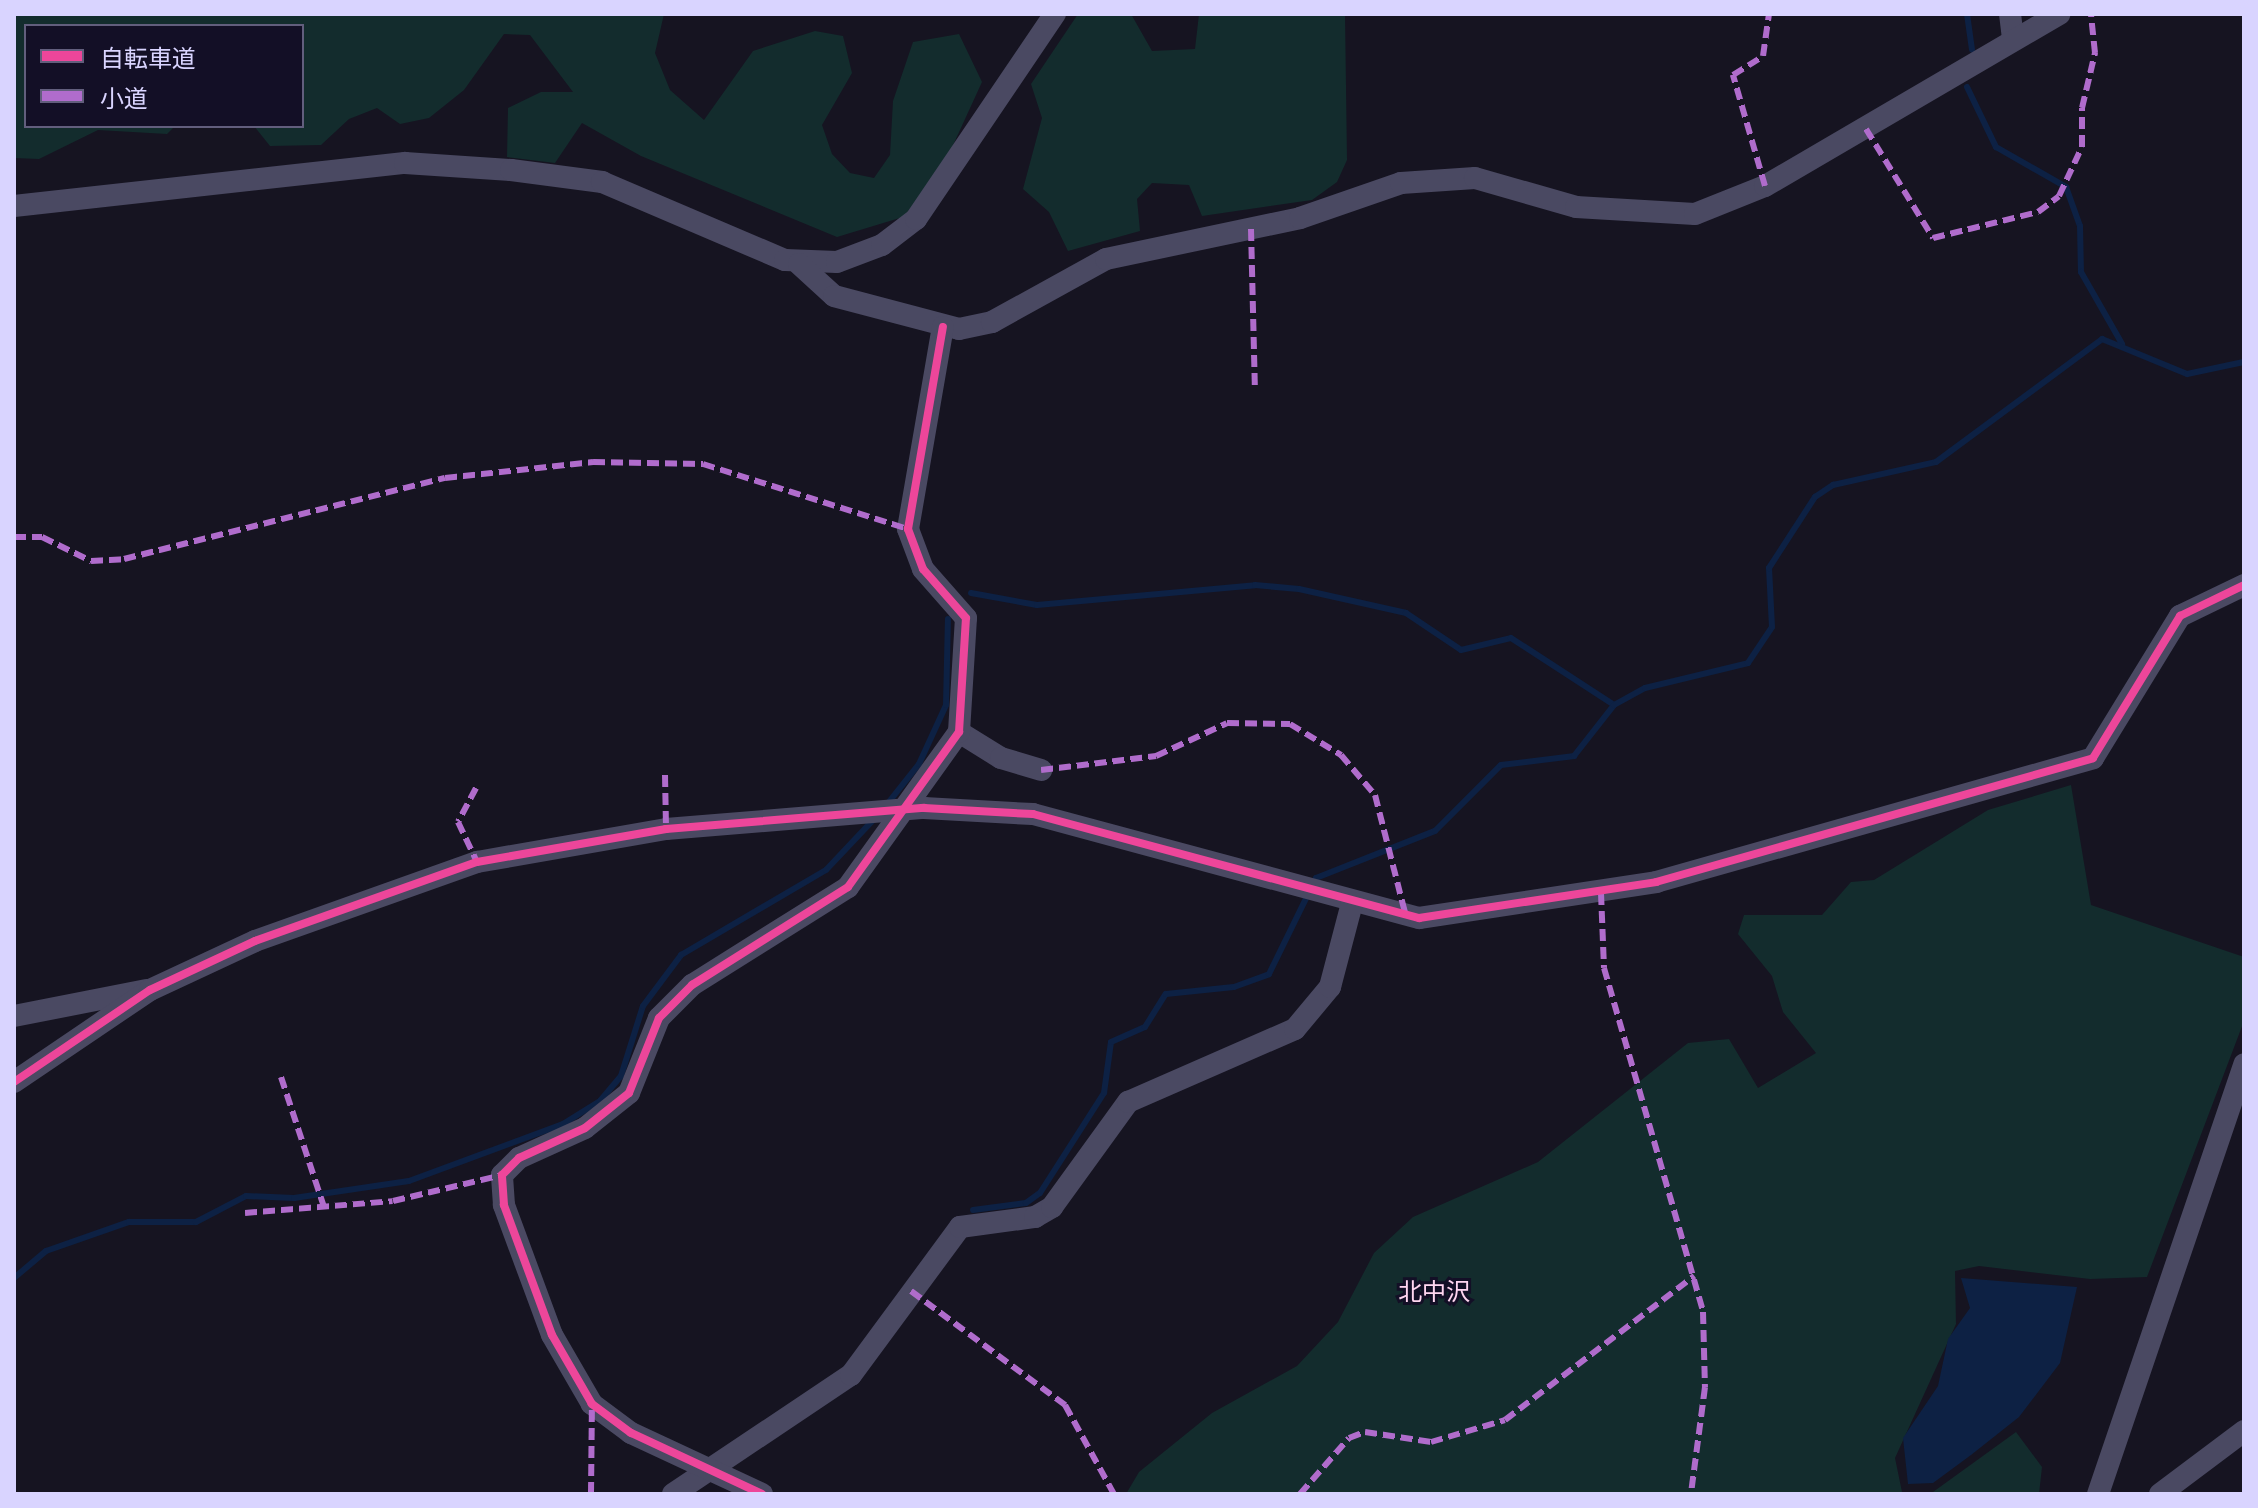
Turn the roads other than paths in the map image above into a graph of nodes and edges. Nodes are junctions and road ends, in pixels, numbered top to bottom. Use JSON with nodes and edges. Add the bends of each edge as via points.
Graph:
{"nodes":[{"id":1,"x":1055,"y":14,"type":"edge"},
{"id":2,"x":2010,"y":14,"type":"edge"},
{"id":3,"x":2059,"y":14,"type":"edge"},
{"id":4,"x":2013,"y":38,"type":"junction"},
{"id":5,"x":14,"y":206,"type":"edge"},
{"id":6,"x":799,"y":264,"type":"junction"},
{"id":7,"x":943,"y":327,"type":"junction"},
{"id":8,"x":2244,"y":585,"type":"edge"},
{"id":9,"x":959,"y":732,"type":"junction"},
{"id":10,"x":1041,"y":770,"type":"dead end"},
{"id":11,"x":908,"y":810,"type":"junction"},
{"id":12,"x":1352,"y":903,"type":"junction"},
{"id":13,"x":150,"y":990,"type":"junction"},
{"id":14,"x":14,"y":1016,"type":"edge"},
{"id":15,"x":2244,"y":1064,"type":"edge"},
{"id":16,"x":14,"y":1082,"type":"edge"},
{"id":17,"x":2244,"y":1431,"type":"edge"},
{"id":18,"x":711,"y":1471,"type":"junction"},
{"id":19,"x":673,"y":1494,"type":"edge"},
{"id":20,"x":762,"y":1494,"type":"edge"},
{"id":21,"x":2098,"y":1494,"type":"edge"},
{"id":22,"x":2160,"y":1494,"type":"edge"}],
"edges":[{"from":1,"to":6,"type":"street","via":[[903,232],[865,254]]},
{"from":2,"to":4,"type":"street"},
{"from":3,"to":4,"type":"street"},
{"from":4,"to":7,"type":"street","via":[[1765,186],[1695,214],[1576,207],[1475,178],[1401,183],[1300,218],[1106,259],[992,322]]},
{"from":5,"to":6,"type":"street","via":[[405,163],[511,170],[602,182]]},
{"from":6,"to":7,"type":"street","via":[[834,296]]},
{"from":7,"to":9,"type":"street","via":[[908,529],[923,569],[966,618]]},
{"from":8,"to":12,"type":"street","via":[[2180,616],[2093,758],[2040,779],[1601,893],[1443,918],[1393,916]]},
{"from":9,"to":10,"type":"street","via":[[1019,766]]},
{"from":9,"to":11,"type":"street"},
{"from":11,"to":12,"type":"street","via":[[1063,819]]},
{"from":11,"to":13,"type":"street","via":[[784,815],[540,846],[255,941]]},
{"from":11,"to":18,"type":"street","via":[[848,887],[673,1001],[629,1093],[608,1113],[519,1158],[502,1175],[504,1205],[566,1370],[592,1404],[631,1433]]},
{"from":12,"to":18,"type":"street","via":[[1330,987],[1305,1021],[1270,1045],[1128,1102],[1052,1207],[1035,1217],[960,1227],[851,1375]]},
{"from":13,"to":14,"type":"street"},
{"from":13,"to":16,"type":"street"},
{"from":15,"to":21,"type":"street"},
{"from":17,"to":22,"type":"street"},
{"from":18,"to":19,"type":"street"},
{"from":18,"to":20,"type":"street"}]}
